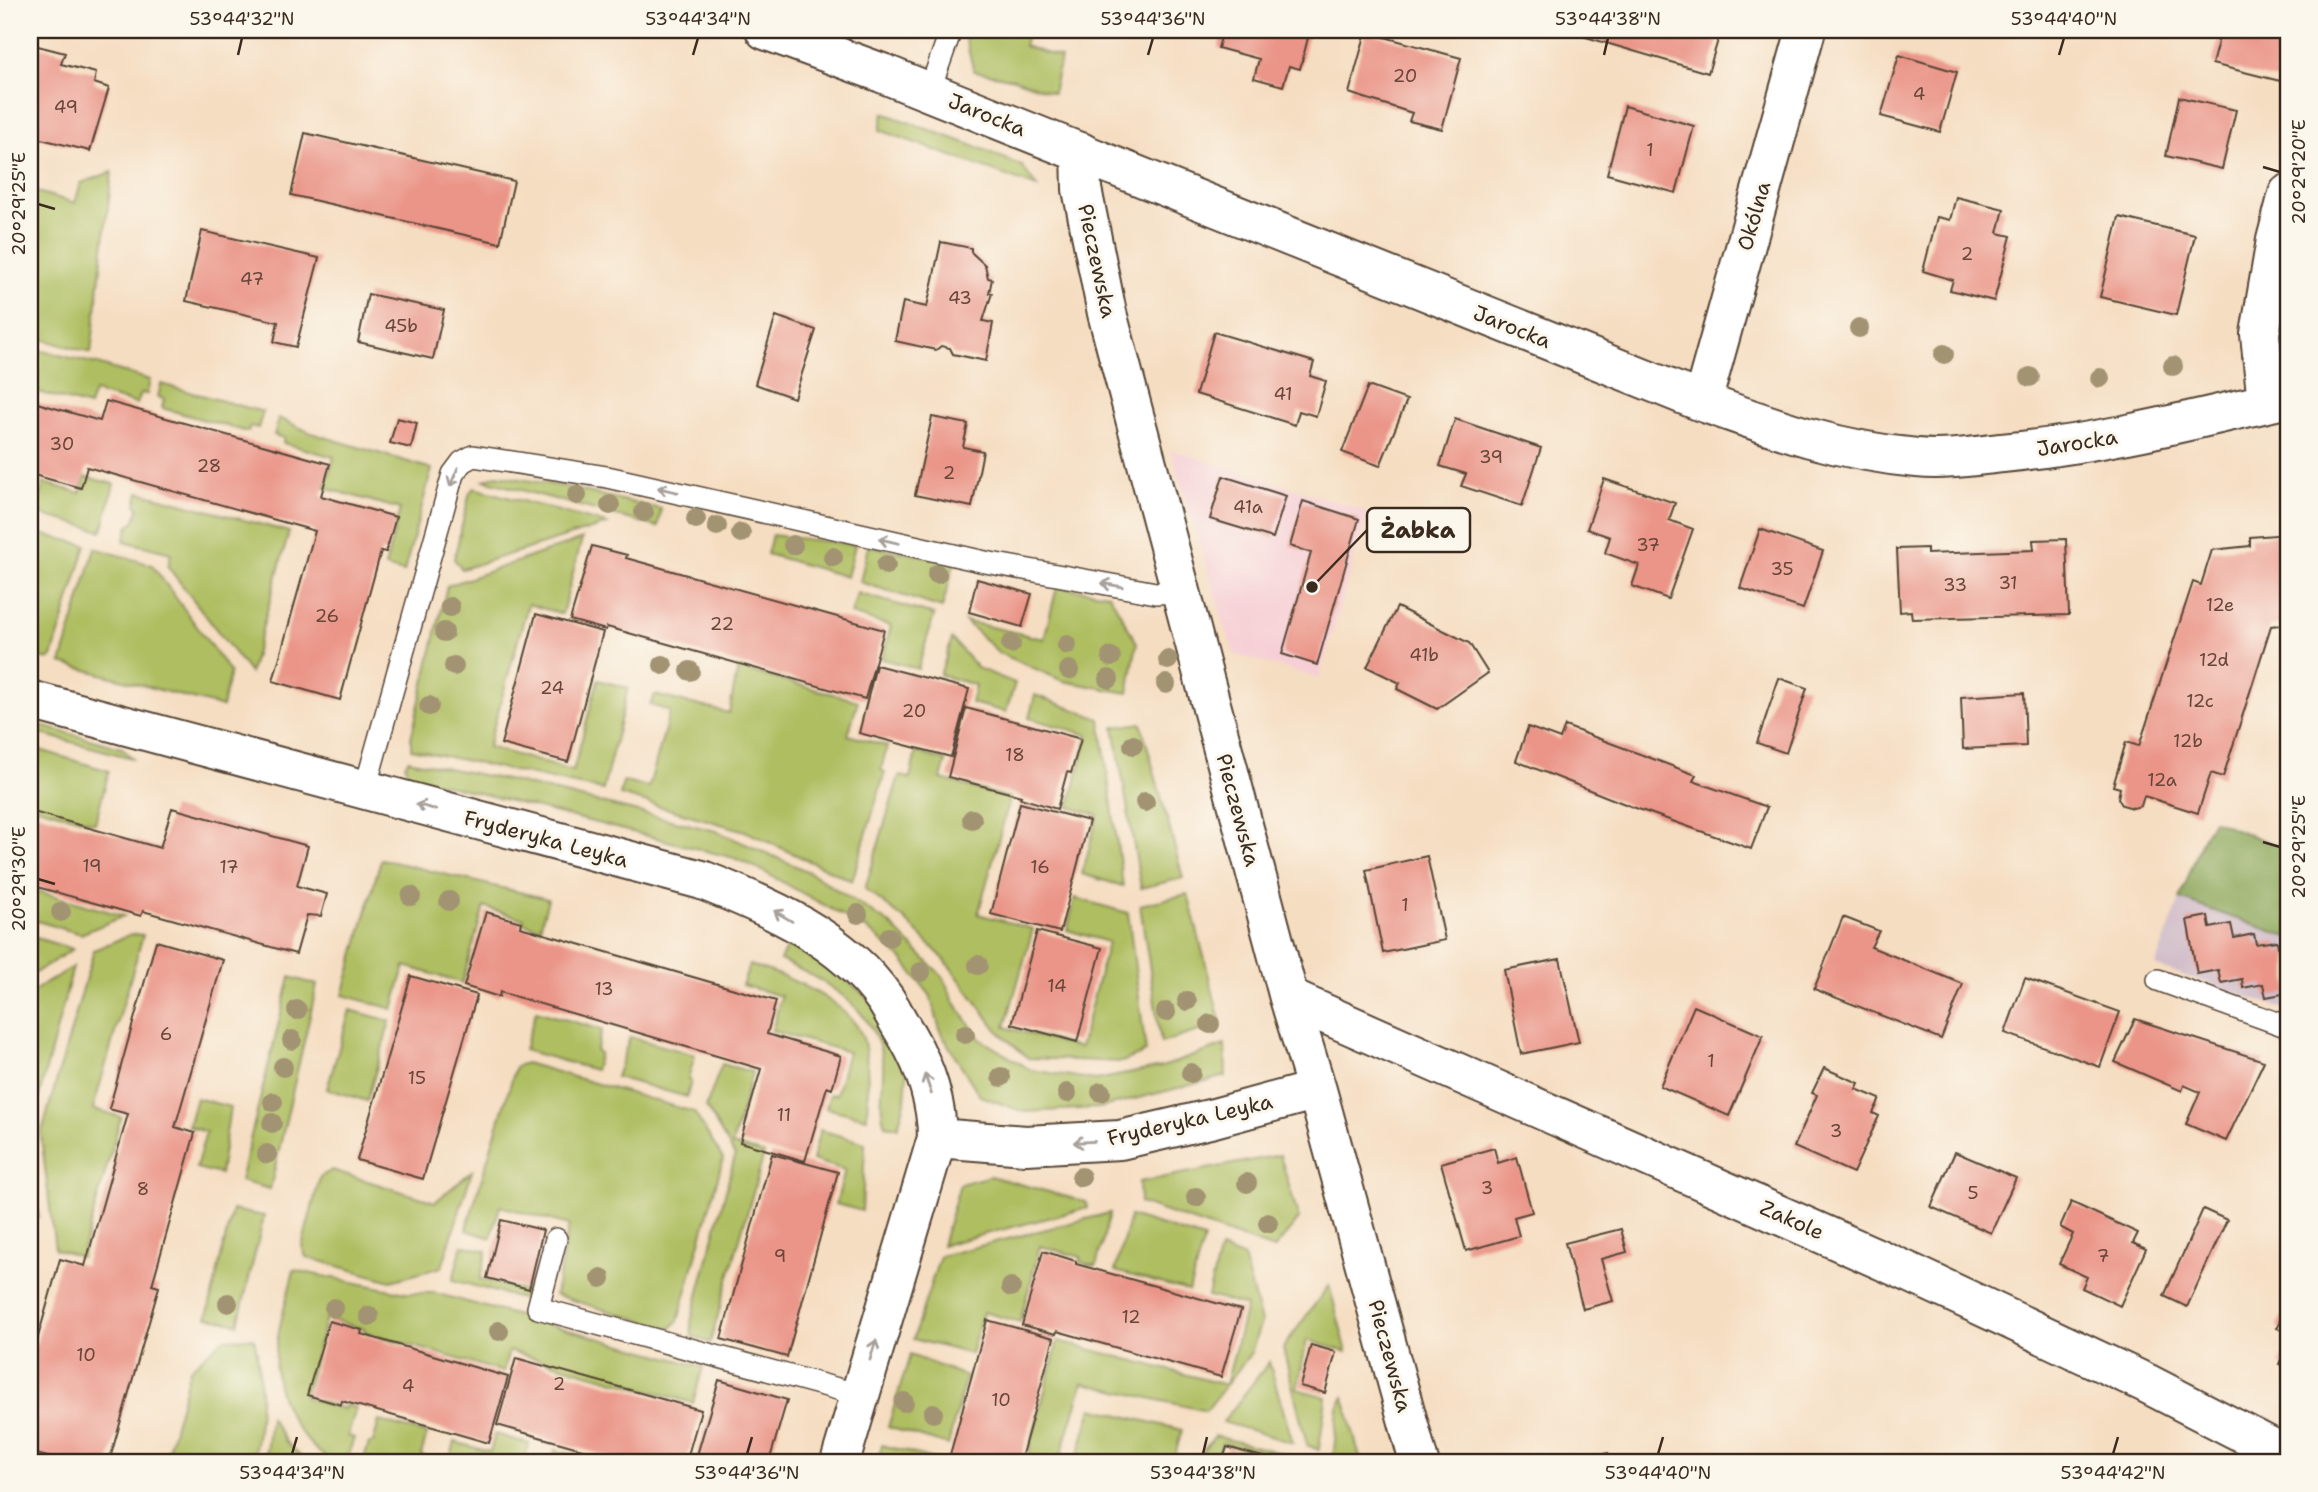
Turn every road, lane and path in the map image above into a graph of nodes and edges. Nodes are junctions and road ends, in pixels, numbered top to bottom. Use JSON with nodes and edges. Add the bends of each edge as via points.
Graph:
{"nodes":[{"id":1,"x":765,"y":30,"type":"edge"},
{"id":2,"x":951,"y":30,"type":"edge"},
{"id":3,"x":1806,"y":30,"type":"edge"},
{"id":4,"x":929,"y":92,"type":"junction"},
{"id":5,"x":1081,"y":152,"type":"junction"},
{"id":6,"x":2288,"y":194,"type":"edge"},
{"id":7,"x":2278,"y":401,"type":"edge"},
{"id":8,"x":1702,"y":402,"type":"junction"},
{"id":9,"x":1180,"y":592,"type":"junction"},
{"id":10,"x":30,"y":700,"type":"edge"},
{"id":11,"x":365,"y":789,"type":"junction"},
{"id":12,"x":2158,"y":979,"type":"dead end"},
{"id":13,"x":1289,"y":998,"type":"junction"},
{"id":14,"x":2288,"y":1027,"type":"edge"},
{"id":15,"x":1317,"y":1090,"type":"junction"},
{"id":16,"x":937,"y":1138,"type":"junction"},
{"id":17,"x":556,"y":1239,"type":"dead end"},
{"id":18,"x":860,"y":1395,"type":"junction"},
{"id":19,"x":2288,"y":1456,"type":"edge"},
{"id":20,"x":840,"y":1462,"type":"edge"},
{"id":21,"x":1419,"y":1462,"type":"edge"}],
"edges":[{"from":1,"to":4,"type":"street","name":"Jarocka"},
{"from":2,"to":4,"type":"lane"},
{"from":3,"to":8,"type":"street","name":"Okólna"},
{"from":4,"to":5,"type":"street","name":"Jarocka"},
{"from":5,"to":8,"type":"street","name":"Jarocka"},
{"from":5,"to":9,"type":"street","name":"Pieczewska","via":[[1082,188],[1107,313]]},
{"from":6,"to":7,"type":"street","via":[[2260,334]]},
{"from":7,"to":8,"type":"street","name":"Jarocka","via":[[2107,440],[1951,458],[1860,451],[1814,441]]},
{"from":9,"to":11,"type":"lane","one_way":true,"via":[[1156,593],[985,562],[607,477],[473,456],[453,474]]},
{"from":9,"to":13,"type":"street","name":"Pieczewska"},
{"from":10,"to":11,"type":"street","name":"Fryderyka Leyka"},
{"from":16,"to":11,"type":"street","name":"Fryderyka Leyka","one_way":true,"via":[[937,1117],[917,1054],[884,998],[848,957],[815,935],[762,904],[702,880]]},
{"from":12,"to":14,"type":"lane"},
{"from":13,"to":15,"type":"street","name":"Pieczewska"},
{"from":13,"to":19,"type":"street","name":"Zakole","via":[[1925,1280],[2146,1383]]},
{"from":15,"to":16,"type":"street","name":"Fryderyka Leyka","one_way":true,"via":[[1119,1140],[1026,1144]]},
{"from":15,"to":21,"type":"street","name":"Pieczewska"},
{"from":18,"to":16,"type":"street","name":"Fryderyka Leyka","one_way":true},
{"from":17,"to":18,"type":"lane","via":[[538,1308]]},
{"from":18,"to":20,"type":"street","name":"Fryderyka Leyka"}]}
